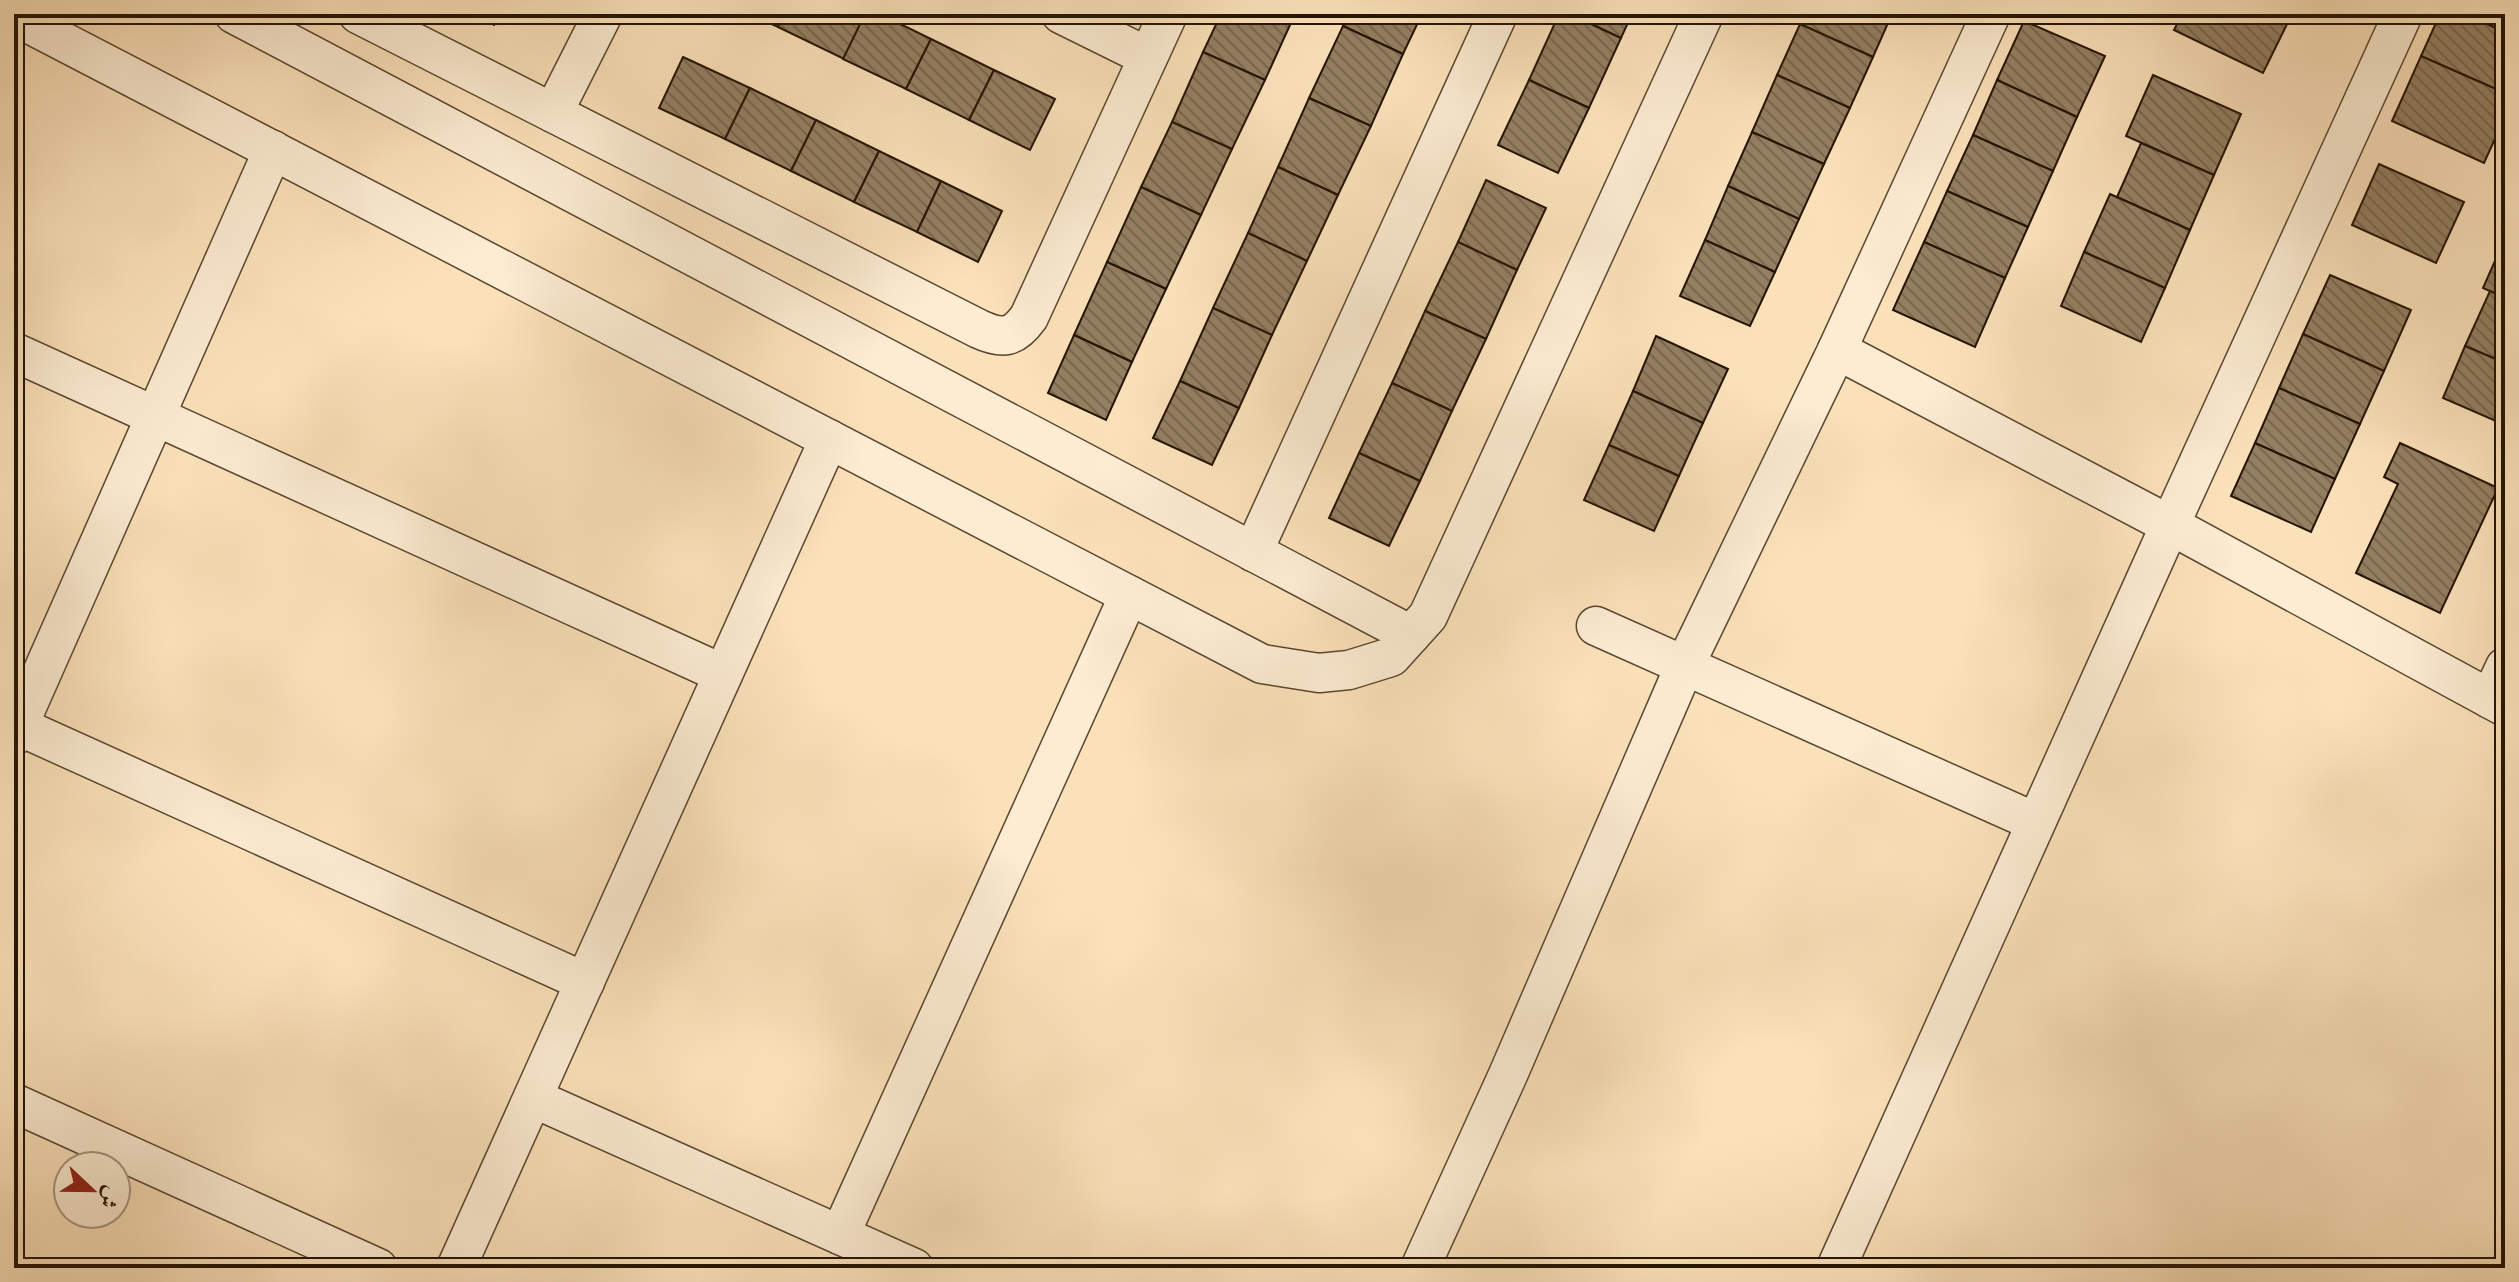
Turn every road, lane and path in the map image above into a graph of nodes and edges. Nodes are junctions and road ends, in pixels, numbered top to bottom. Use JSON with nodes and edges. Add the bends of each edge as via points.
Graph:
{"nodes":[{"id":1,"x":234,"y":14,"type":"edge"},
{"id":2,"x":358,"y":14,"type":"edge"},
{"id":3,"x":603,"y":14,"type":"edge"},
{"id":4,"x":1061,"y":14,"type":"edge"},
{"id":5,"x":1168,"y":14,"type":"edge"},
{"id":6,"x":1498,"y":14,"type":"edge"},
{"id":7,"x":1704,"y":14,"type":"edge"},
{"id":8,"x":1991,"y":14,"type":"edge"},
{"id":9,"x":2403,"y":14,"type":"edge"},
{"id":10,"x":14,"y":16,"type":"edge"},
{"id":11,"x":1148,"y":57,"type":"junction"},
{"id":12,"x":553,"y":113,"type":"junction"},
{"id":13,"x":273,"y":150,"type":"junction"},
{"id":14,"x":1837,"y":350,"type":"junction"},
{"id":15,"x":14,"y":352,"type":"edge"},
{"id":16,"x":155,"y":416,"type":"junction"},
{"id":17,"x":829,"y":439,"type":"junction"},
{"id":18,"x":2170,"y":525,"type":"junction"},
{"id":19,"x":1253,"y":552,"type":"junction"},
{"id":20,"x":1129,"y":595,"type":"junction"},
{"id":21,"x":1596,"y":626,"type":"dead end"},
{"id":22,"x":1411,"y":635,"type":"junction"},
{"id":23,"x":1685,"y":665,"type":"junction"},
{"id":24,"x":723,"y":674,"type":"junction"},
{"id":25,"x":2500,"y":691,"type":"edge"},
{"id":26,"x":16,"y":729,"type":"edge"},
{"id":27,"x":2035,"y":822,"type":"junction"},
{"id":28,"x":585,"y":982,"type":"junction"},
{"id":29,"x":533,"y":1098,"type":"junction"},
{"id":30,"x":14,"y":1103,"type":"edge"},
{"id":31,"x":840,"y":1235,"type":"junction"},
{"id":32,"x":378,"y":1268,"type":"edge"},
{"id":33,"x":456,"y":1268,"type":"edge"},
{"id":34,"x":914,"y":1268,"type":"edge"},
{"id":35,"x":1420,"y":1268,"type":"edge"},
{"id":36,"x":1836,"y":1268,"type":"edge"}],
"edges":[{"from":1,"to":19,"type":"street"},
{"from":2,"to":12,"type":"street"},
{"from":3,"to":12,"type":"street"},
{"from":4,"to":11,"type":"street"},
{"from":5,"to":11,"type":"street"},
{"from":6,"to":19,"type":"street"},
{"from":7,"to":22,"type":"street","via":[[1428,616]]},
{"from":8,"to":14,"type":"street"},
{"from":9,"to":18,"type":"street"},
{"from":10,"to":13,"type":"street"},
{"from":11,"to":12,"type":"street","via":[[1029,317],[1007,336],[979,329]]},
{"from":13,"to":16,"type":"street"},
{"from":13,"to":17,"type":"street"},
{"from":14,"to":18,"type":"street"},
{"from":14,"to":23,"type":"street"},
{"from":15,"to":16,"type":"street"},
{"from":16,"to":24,"type":"street"},
{"from":16,"to":26,"type":"street"},
{"from":17,"to":20,"type":"street"},
{"from":17,"to":24,"type":"street"},
{"from":18,"to":25,"type":"street"},
{"from":18,"to":27,"type":"street"},
{"from":19,"to":22,"type":"street"},
{"from":20,"to":22,"type":"street","via":[[1262,664],[1319,673],[1391,657]]},
{"from":20,"to":31,"type":"street"},
{"from":21,"to":23,"type":"street"},
{"from":23,"to":27,"type":"street"},
{"from":23,"to":35,"type":"street"},
{"from":24,"to":28,"type":"street"},
{"from":26,"to":28,"type":"street"},
{"from":27,"to":36,"type":"street"},
{"from":28,"to":29,"type":"street"},
{"from":29,"to":31,"type":"street"},
{"from":29,"to":33,"type":"street"},
{"from":30,"to":32,"type":"street"},
{"from":31,"to":34,"type":"street"}]}
